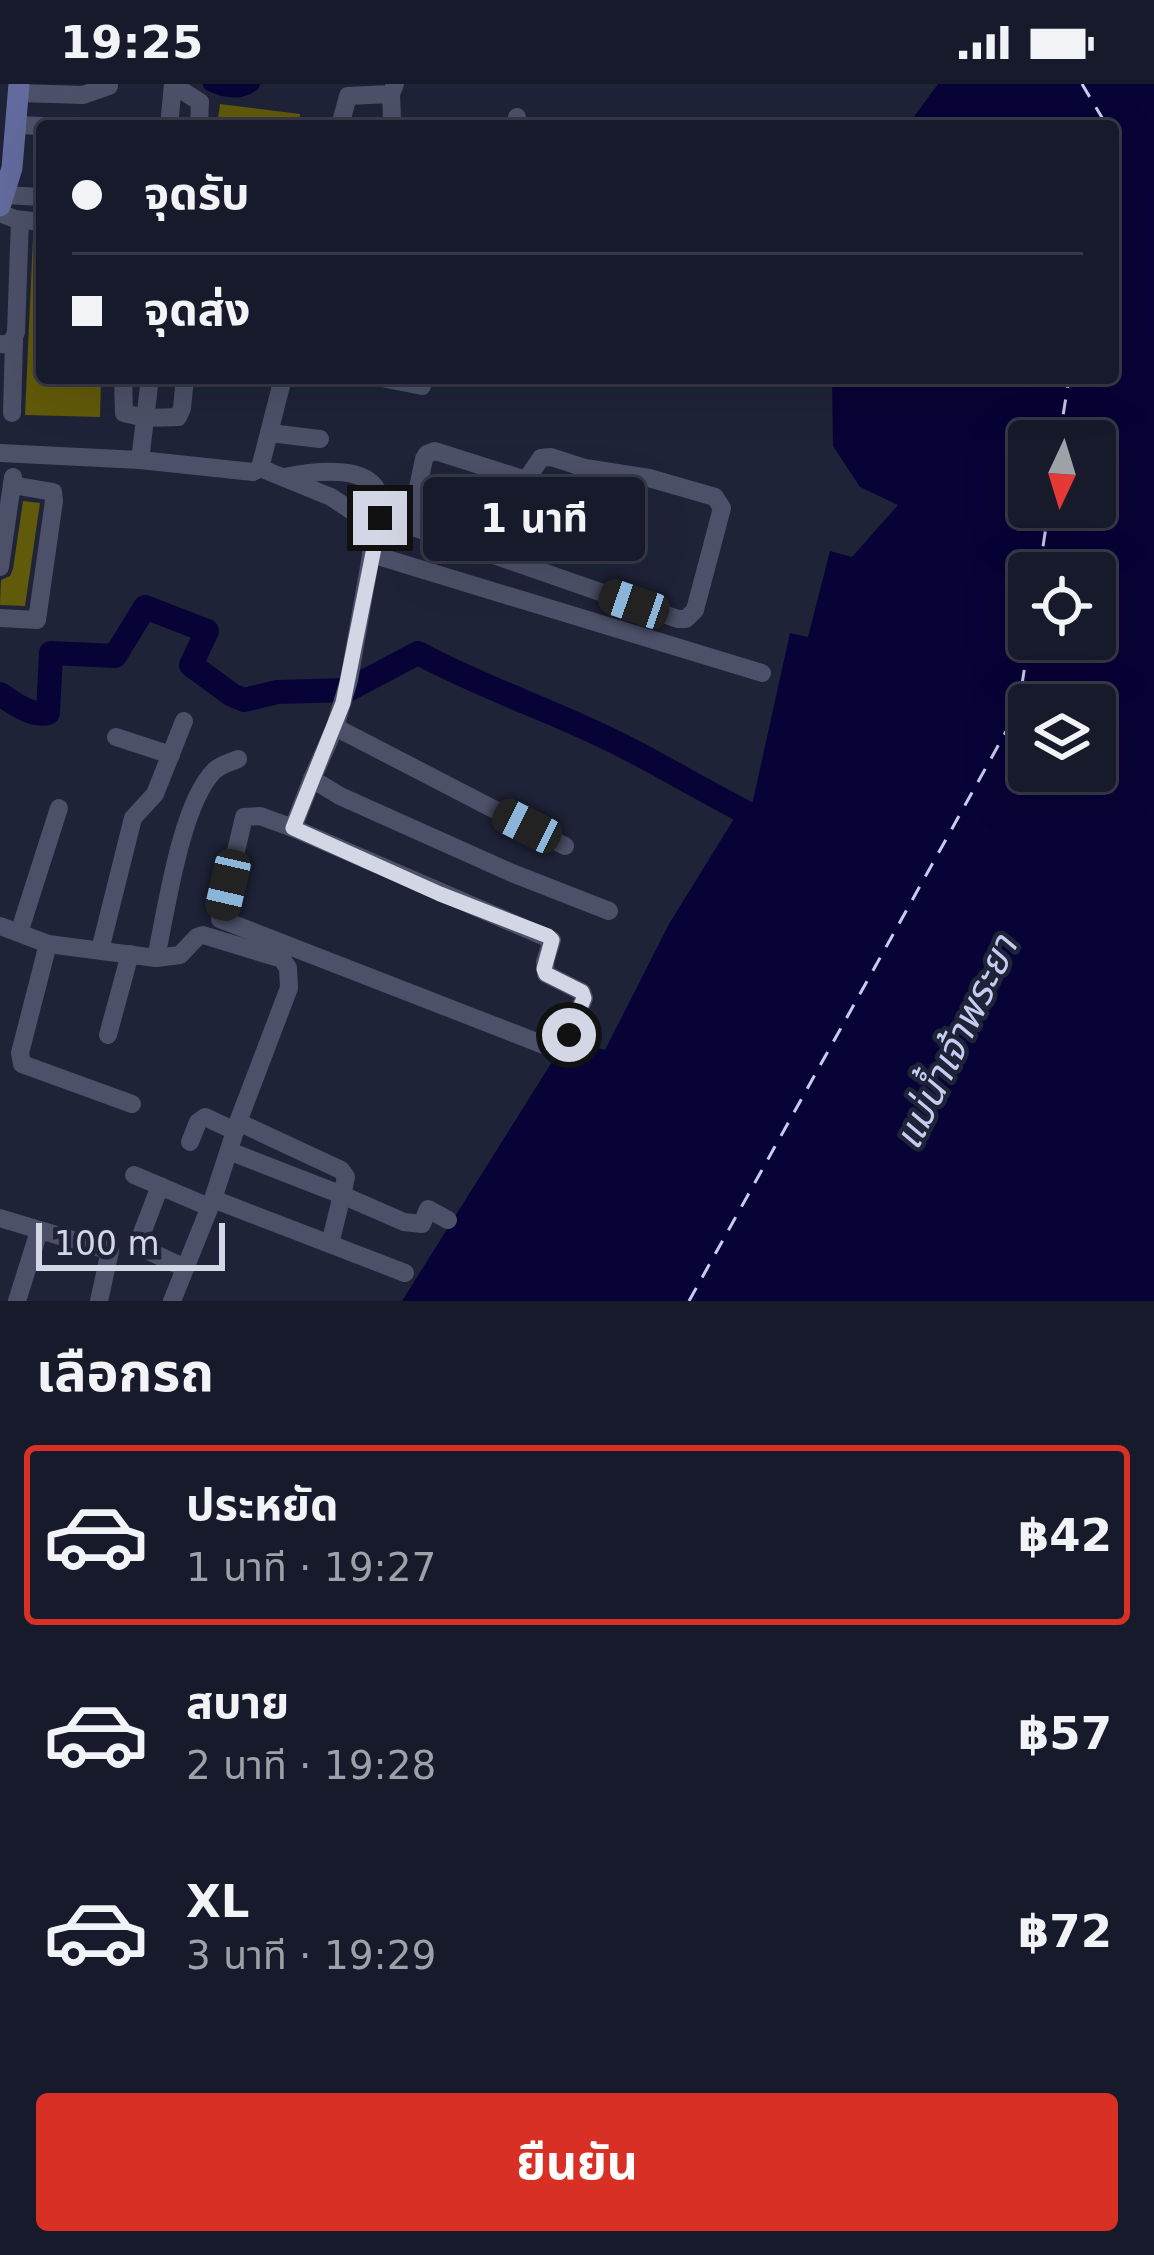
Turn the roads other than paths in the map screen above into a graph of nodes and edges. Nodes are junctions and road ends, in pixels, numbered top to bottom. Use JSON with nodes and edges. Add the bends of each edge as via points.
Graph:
{"nodes":[{"id":1,"x":173,"y":84,"type":"edge"},
{"id":2,"x":109,"y":86,"type":"edge"},
{"id":3,"x":19,"y":88,"type":"edge"},
{"id":4,"x":393,"y":89,"type":"edge"},
{"id":5,"x":170,"y":120,"type":"edge"},
{"id":6,"x":199,"y":120,"type":"edge"},
{"id":7,"x":342,"y":120,"type":"edge"},
{"id":8,"x":390,"y":120,"type":"edge"},
{"id":9,"x":17,"y":124,"type":"junction"},
{"id":10,"x":36,"y":126,"type":"edge"},
{"id":11,"x":36,"y":198,"type":"edge"},
{"id":12,"x":1,"y":205,"type":"edge"},
{"id":13,"x":20,"y":220,"type":"junction"},
{"id":14,"x":36,"y":221,"type":"edge"},
{"id":15,"x":7,"y":342,"type":"edge"},
{"id":16,"x":123,"y":384,"type":"edge"},
{"id":17,"x":149,"y":384,"type":"edge"},
{"id":18,"x":184,"y":384,"type":"edge"},
{"id":19,"x":282,"y":384,"type":"edge"},
{"id":20,"x":412,"y":384,"type":"edge"},
{"id":21,"x":422,"y":386,"type":"dead end"},
{"id":22,"x":12,"y":413,"type":"dead end"},
{"id":23,"x":146,"y":418,"type":"junction"},
{"id":24,"x":270,"y":433,"type":"junction"},
{"id":25,"x":320,"y":439,"type":"dead end"},
{"id":26,"x":8,"y":454,"type":"edge"},
{"id":27,"x":140,"y":460,"type":"junction"},
{"id":28,"x":260,"y":468,"type":"junction"},
{"id":29,"x":282,"y":477,"type":"junction"},
{"id":30,"x":12,"y":484,"type":"junction"},
{"id":31,"x":378,"y":523,"type":"junction"},
{"id":32,"x":410,"y":526,"type":"junction"},
{"id":33,"x":371,"y":554,"type":"junction"},
{"id":34,"x":0,"y":566,"type":"edge"},
{"id":35,"x":0,"y":618,"type":"edge"},
{"id":36,"x":762,"y":673,"type":"dead end"},
{"id":37,"x":184,"y":722,"type":"dead end"},
{"id":38,"x":335,"y":727,"type":"junction"},
{"id":39,"x":116,"y":737,"type":"dead end"},
{"id":40,"x":171,"y":754,"type":"junction"},
{"id":41,"x":238,"y":760,"type":"dead end"},
{"id":42,"x":312,"y":779,"type":"junction"},
{"id":43,"x":59,"y":808,"type":"dead end"},
{"id":44,"x":293,"y":828,"type":"junction"},
{"id":45,"x":565,"y":846,"type":"dead end"},
{"id":46,"x":609,"y":911,"type":"dead end"},
{"id":47,"x":0,"y":926,"type":"edge"},
{"id":48,"x":20,"y":933,"type":"junction"},
{"id":49,"x":48,"y":944,"type":"junction"},
{"id":50,"x":100,"y":950,"type":"junction"},
{"id":51,"x":130,"y":954,"type":"junction"},
{"id":52,"x":156,"y":958,"type":"junction"},
{"id":53,"x":108,"y":1035,"type":"dead end"},
{"id":54,"x":132,"y":1104,"type":"dead end"},
{"id":55,"x":237,"y":1126,"type":"junction"},
{"id":56,"x":190,"y":1142,"type":"dead end"},
{"id":57,"x":229,"y":1151,"type":"junction"},
{"id":58,"x":134,"y":1175,"type":"dead end"},
{"id":59,"x":160,"y":1186,"type":"junction"},
{"id":60,"x":342,"y":1195,"type":"junction"},
{"id":61,"x":211,"y":1203,"type":"junction"},
{"id":62,"x":0,"y":1218,"type":"edge"},
{"id":63,"x":448,"y":1220,"type":"dead end"},
{"id":64,"x":39,"y":1231,"type":"junction"},
{"id":65,"x":330,"y":1244,"type":"junction"},
{"id":66,"x":185,"y":1268,"type":"junction"},
{"id":67,"x":405,"y":1273,"type":"dead end"},
{"id":68,"x":18,"y":1296,"type":"edge"},
{"id":69,"x":99,"y":1301,"type":"edge"},
{"id":70,"x":172,"y":1301,"type":"edge"}],
"edges":[{"from":1,"to":5,"type":"street"},
{"from":1,"to":6,"type":"street","via":[[200,102]]},
{"from":2,"to":3,"type":"street","via":[[83,95]]},
{"from":3,"to":9,"type":"main road"},
{"from":4,"to":7,"type":"street","via":[[348,96]]},
{"from":4,"to":8,"type":"street"},
{"from":9,"to":10,"type":"street"},
{"from":9,"to":12,"type":"main road"},
{"from":11,"to":12,"type":"street"},
{"from":12,"to":13,"type":"street"},
{"from":13,"to":14,"type":"street"},
{"from":13,"to":15,"type":"street"},
{"from":15,"to":22,"type":"street"},
{"from":16,"to":23,"type":"street","via":[[124,413]]},
{"from":17,"to":23,"type":"street"},
{"from":18,"to":23,"type":"street","via":[[178,417]]},
{"from":19,"to":24,"type":"street"},
{"from":20,"to":21,"type":"street"},
{"from":23,"to":27,"type":"street"},
{"from":24,"to":25,"type":"street"},
{"from":24,"to":28,"type":"street"},
{"from":26,"to":27,"type":"street"},
{"from":26,"to":30,"type":"street"},
{"from":27,"to":28,"type":"street"},
{"from":28,"to":29,"type":"street"},
{"from":29,"to":31,"type":"street"},
{"from":29,"to":31,"type":"street","via":[[315,471],[373,482],[382,501]]},
{"from":30,"to":34,"type":"street"},
{"from":30,"to":35,"type":"street","via":[[46,489],[54,501],[38,620]]},
{"from":31,"to":32,"type":"street"},
{"from":31,"to":33,"type":"street"},
{"from":32,"to":32,"type":"street","via":[[686,619],[722,508],[715,497],[551,457],[523,479],[435,451],[424,459]]},
{"from":33,"to":36,"type":"street"},
{"from":33,"to":38,"type":"street"},
{"from":37,"to":40,"type":"street"},
{"from":38,"to":42,"type":"street"},
{"from":38,"to":45,"type":"street"},
{"from":39,"to":40,"type":"street"},
{"from":40,"to":50,"type":"street","via":[[155,794],[133,818]]},
{"from":41,"to":52,"type":"street","via":[[221,765],[202,788],[181,842]]},
{"from":42,"to":44,"type":"street"},
{"from":42,"to":46,"type":"street"},
{"from":43,"to":48,"type":"street"},
{"from":44,"to":44,"type":"street","via":[[244,817],[220,919],[562,1052],[584,998],[546,974],[548,936]]},
{"from":47,"to":48,"type":"street"},
{"from":48,"to":49,"type":"street"},
{"from":49,"to":50,"type":"street"},
{"from":49,"to":54,"type":"street","via":[[22,1064]]},
{"from":50,"to":51,"type":"street"},
{"from":51,"to":52,"type":"street"},
{"from":51,"to":53,"type":"street"},
{"from":52,"to":55,"type":"street","via":[[180,955],[203,935],[282,959],[288,968],[290,988]]},
{"from":55,"to":56,"type":"street","via":[[205,1117]]},
{"from":55,"to":57,"type":"street"},
{"from":55,"to":60,"type":"street","via":[[341,1170]]},
{"from":57,"to":60,"type":"street"},
{"from":57,"to":61,"type":"street"},
{"from":58,"to":59,"type":"street"},
{"from":59,"to":61,"type":"street"},
{"from":59,"to":66,"type":"street","via":[[142,1248]]},
{"from":60,"to":63,"type":"street","via":[[404,1222],[422,1224],[428,1209]]},
{"from":60,"to":65,"type":"street"},
{"from":61,"to":65,"type":"street"},
{"from":61,"to":66,"type":"street"},
{"from":62,"to":64,"type":"street"},
{"from":64,"to":68,"type":"street"},
{"from":64,"to":69,"type":"street","via":[[110,1251]]},
{"from":65,"to":67,"type":"street"},
{"from":66,"to":70,"type":"street"}]}
